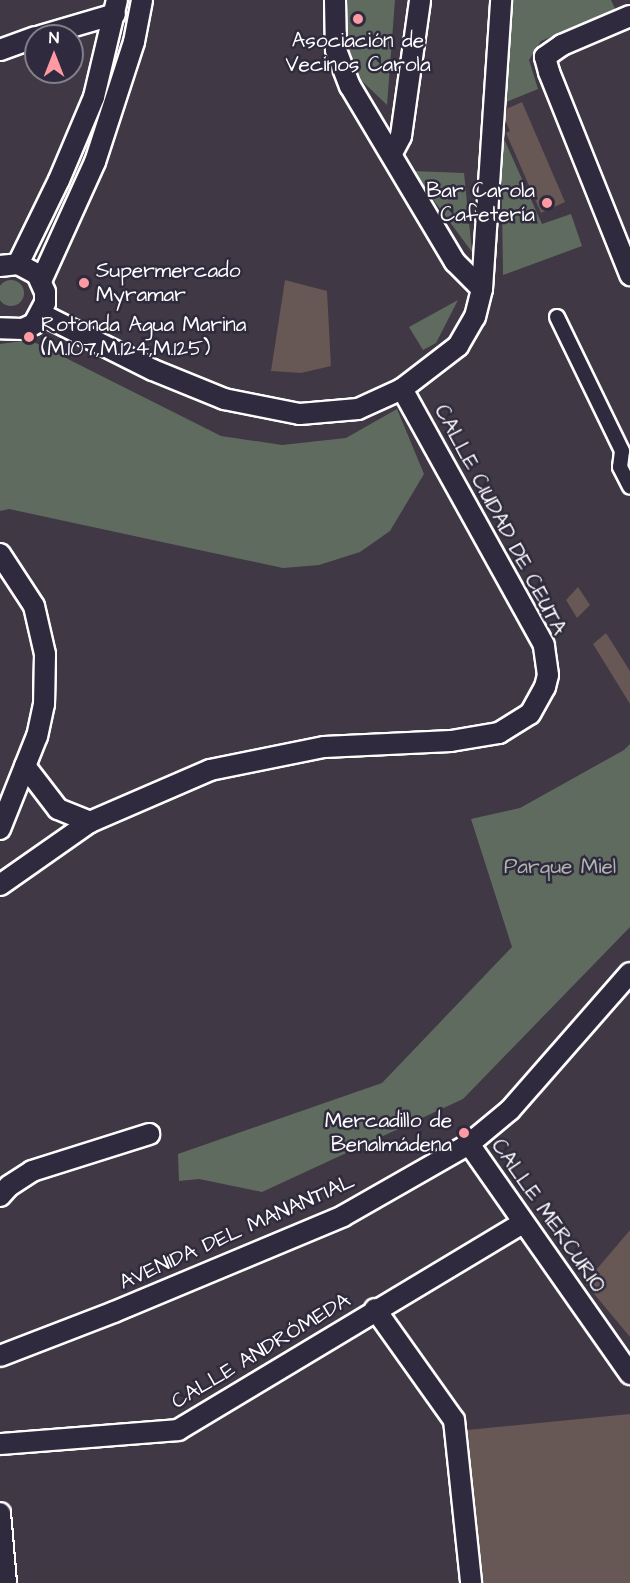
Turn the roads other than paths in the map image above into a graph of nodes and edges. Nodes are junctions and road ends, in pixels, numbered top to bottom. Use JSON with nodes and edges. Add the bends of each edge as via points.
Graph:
{"nodes":[{"id":1,"x":141,"y":0,"type":"edge"},
{"id":2,"x":336,"y":0,"type":"edge"},
{"id":3,"x":420,"y":0,"type":"edge"},
{"id":4,"x":501,"y":0,"type":"edge"},
{"id":5,"x":116,"y":7,"type":"edge"},
{"id":6,"x":630,"y":17,"type":"edge"},
{"id":7,"x":72,"y":24,"type":"edge"},
{"id":8,"x":24,"y":42,"type":"edge"},
{"id":9,"x":0,"y":50,"type":"edge"},
{"id":10,"x":392,"y":153,"type":"junction"},
{"id":11,"x":9,"y":265,"type":"edge"},
{"id":12,"x":630,"y":275,"type":"edge"},
{"id":13,"x":41,"y":281,"type":"junction"},
{"id":14,"x":482,"y":289,"type":"junction"},
{"id":15,"x":41,"y":314,"type":"junction"},
{"id":16,"x":556,"y":317,"type":"dead end"},
{"id":17,"x":0,"y":328,"type":"edge"},
{"id":18,"x":402,"y":389,"type":"junction"},
{"id":19,"x":630,"y":487,"type":"edge"},
{"id":20,"x":0,"y":554,"type":"edge"},
{"id":21,"x":25,"y":766,"type":"junction"},
{"id":22,"x":90,"y":822,"type":"junction"},
{"id":23,"x":0,"y":829,"type":"edge"},
{"id":24,"x":0,"y":885,"type":"edge"},
{"id":25,"x":630,"y":974,"type":"edge"},
{"id":26,"x":149,"y":1134,"type":"dead end"},
{"id":27,"x":469,"y":1144,"type":"junction"},
{"id":28,"x":0,"y":1196,"type":"edge"},
{"id":29,"x":523,"y":1223,"type":"junction"},
{"id":30,"x":375,"y":1309,"type":"junction"},
{"id":31,"x":0,"y":1356,"type":"edge"},
{"id":32,"x":630,"y":1374,"type":"edge"},
{"id":33,"x":0,"y":1444,"type":"edge"},
{"id":34,"x":0,"y":1513,"type":"edge"},
{"id":35,"x":6,"y":1583,"type":"edge"},
{"id":36,"x":471,"y":1583,"type":"edge"}],
"edges":[{"from":1,"to":13,"type":"street","via":[[134,42],[98,153]]},
{"from":2,"to":10,"type":"street","via":[[336,50],[350,87]]},
{"from":3,"to":10,"type":"street","via":[[401,136]]},
{"from":4,"to":14,"type":"street"},
{"from":5,"to":7,"type":"street"},
{"from":5,"to":11,"type":"street","via":[[94,97],[59,180]]},
{"from":6,"to":12,"type":"street","via":[[562,45],[546,57]]},
{"from":8,"to":9,"type":"street"},
{"from":10,"to":14,"type":"street","via":[[455,262]]},
{"from":11,"to":13,"type":"street","via":[[37,274]]},
{"from":13,"to":15,"type":"street","via":[[45,303]]},
{"from":14,"to":18,"type":"street","via":[[475,317],[458,345]]},
{"from":15,"to":17,"type":"street","via":[[34,324],[23,329]]},
{"from":15,"to":18,"type":"street","via":[[153,370],[224,399],[300,414],[358,410]]},
{"from":16,"to":19,"type":"street","via":[[622,451],[620,467]]},
{"from":18,"to":22,"type":"street","name":"CALLE CIUDAD DE CEUTA","via":[[544,645],[546,687],[530,714],[499,733],[451,741],[324,747],[210,770]]},
{"from":20,"to":21,"type":"street","via":[[34,606],[45,654],[44,704]]},
{"from":21,"to":22,"type":"street","via":[[58,809]]},
{"from":21,"to":23,"type":"street"},
{"from":22,"to":24,"type":"street","name":"CALLE CIUDAD DE CEUTA"},
{"from":25,"to":27,"type":"street","name":"AVENIDA DEL MANANTIAL","via":[[510,1110]]},
{"from":26,"to":28,"type":"street","via":[[32,1171]]},
{"from":27,"to":29,"type":"street","name":"CALLE MERCURIO"},
{"from":27,"to":31,"type":"street","name":"AVENIDA DEL MANANTIAL","via":[[343,1216]]},
{"from":29,"to":30,"type":"street","name":"CALLE ANDRÓMEDA"},
{"from":29,"to":32,"type":"street","name":"CALLE MERCURIO"},
{"from":30,"to":33,"type":"street","name":"CALLE ANDRÓMEDA","via":[[178,1430]]},
{"from":30,"to":36,"type":"street","via":[[454,1420]]},
{"from":34,"to":35,"type":"street"}]}
